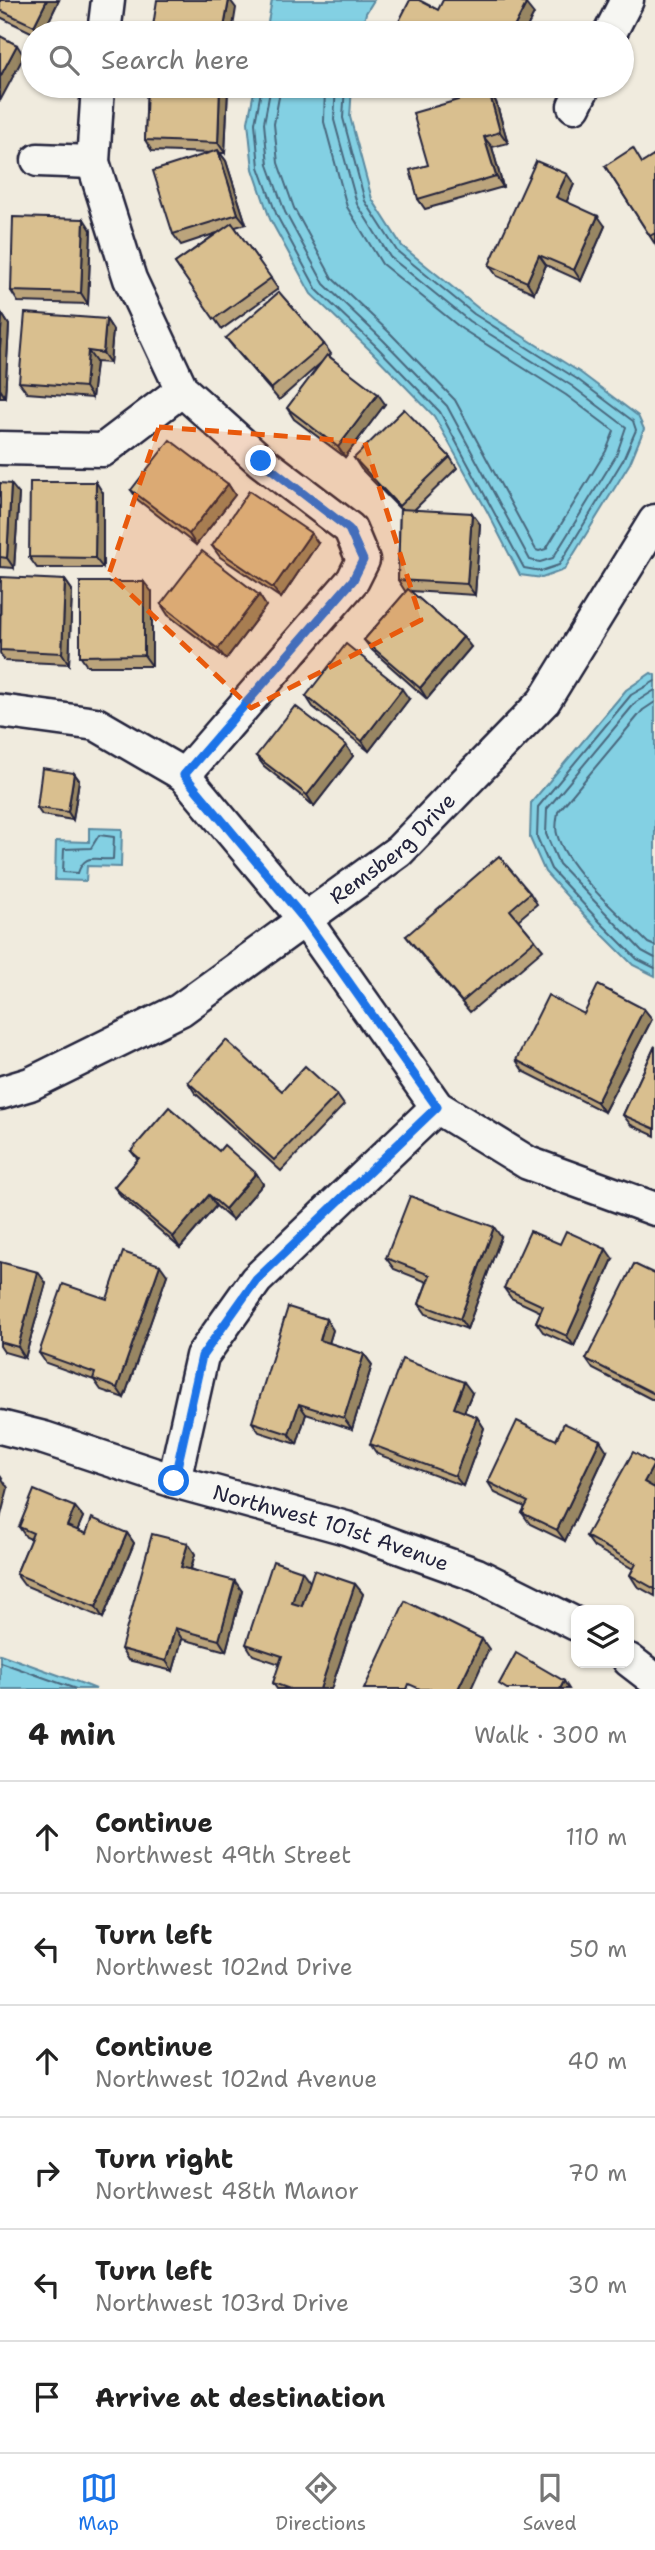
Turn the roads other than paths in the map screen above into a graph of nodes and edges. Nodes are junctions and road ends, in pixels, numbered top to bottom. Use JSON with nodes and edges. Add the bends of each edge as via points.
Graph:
{"nodes":[{"id":1,"x":108,"y":0,"type":"edge"},
{"id":2,"x":627,"y":0,"type":"edge"},
{"id":3,"x":105,"y":21,"type":"edge"},
{"id":4,"x":616,"y":21,"type":"edge"},
{"id":5,"x":97,"y":98,"type":"edge"},
{"id":6,"x":38,"y":160,"type":"dead end"},
{"id":7,"x":93,"y":162,"type":"junction"},
{"id":8,"x":182,"y":390,"type":"junction"},
{"id":9,"x":0,"y":448,"type":"edge"},
{"id":10,"x":655,"y":521,"type":"edge"},
{"id":11,"x":0,"y":711,"type":"edge"},
{"id":12,"x":184,"y":775,"type":"junction"},
{"id":13,"x":305,"y":920,"type":"junction"},
{"id":14,"x":0,"y":1093,"type":"edge"},
{"id":15,"x":437,"y":1107,"type":"junction"},
{"id":16,"x":655,"y":1209,"type":"edge"},
{"id":17,"x":0,"y":1427,"type":"edge"},
{"id":18,"x":174,"y":1481,"type":"junction"},
{"id":19,"x":571,"y":1622,"type":"edge"},
{"id":20,"x":634,"y":1664,"type":"edge"},
{"id":21,"x":655,"y":1680,"type":"edge"}],
"edges":[{"from":1,"to":3,"type":"street"},
{"from":2,"to":4,"type":"street"},
{"from":5,"to":7,"type":"street"},
{"from":6,"to":7,"type":"street"},
{"from":7,"to":8,"type":"street","via":[[130,279]]},
{"from":8,"to":9,"type":"street","via":[[103,450]]},
{"from":8,"to":12,"type":"street","via":[[261,461],[349,529],[363,560],[353,580]]},
{"from":10,"to":13,"type":"street","name":"Remsberg Drive","via":[[544,701],[399,852]]},
{"from":11,"to":12,"type":"street","via":[[96,724]]},
{"from":12,"to":13,"type":"street"},
{"from":13,"to":14,"type":"street","name":"Remsberg Drive","via":[[180,1010],[30,1084]]},
{"from":13,"to":15,"type":"street"},
{"from":15,"to":16,"type":"street","via":[[528,1163]]},
{"from":15,"to":18,"type":"street","via":[[256,1280],[202,1356]]},
{"from":17,"to":18,"type":"street","name":"Northwest 101st Avenue"},
{"from":18,"to":19,"type":"street","name":"Northwest 101st Avenue","via":[[346,1528],[477,1576]]},
{"from":20,"to":21,"type":"street"}]}
